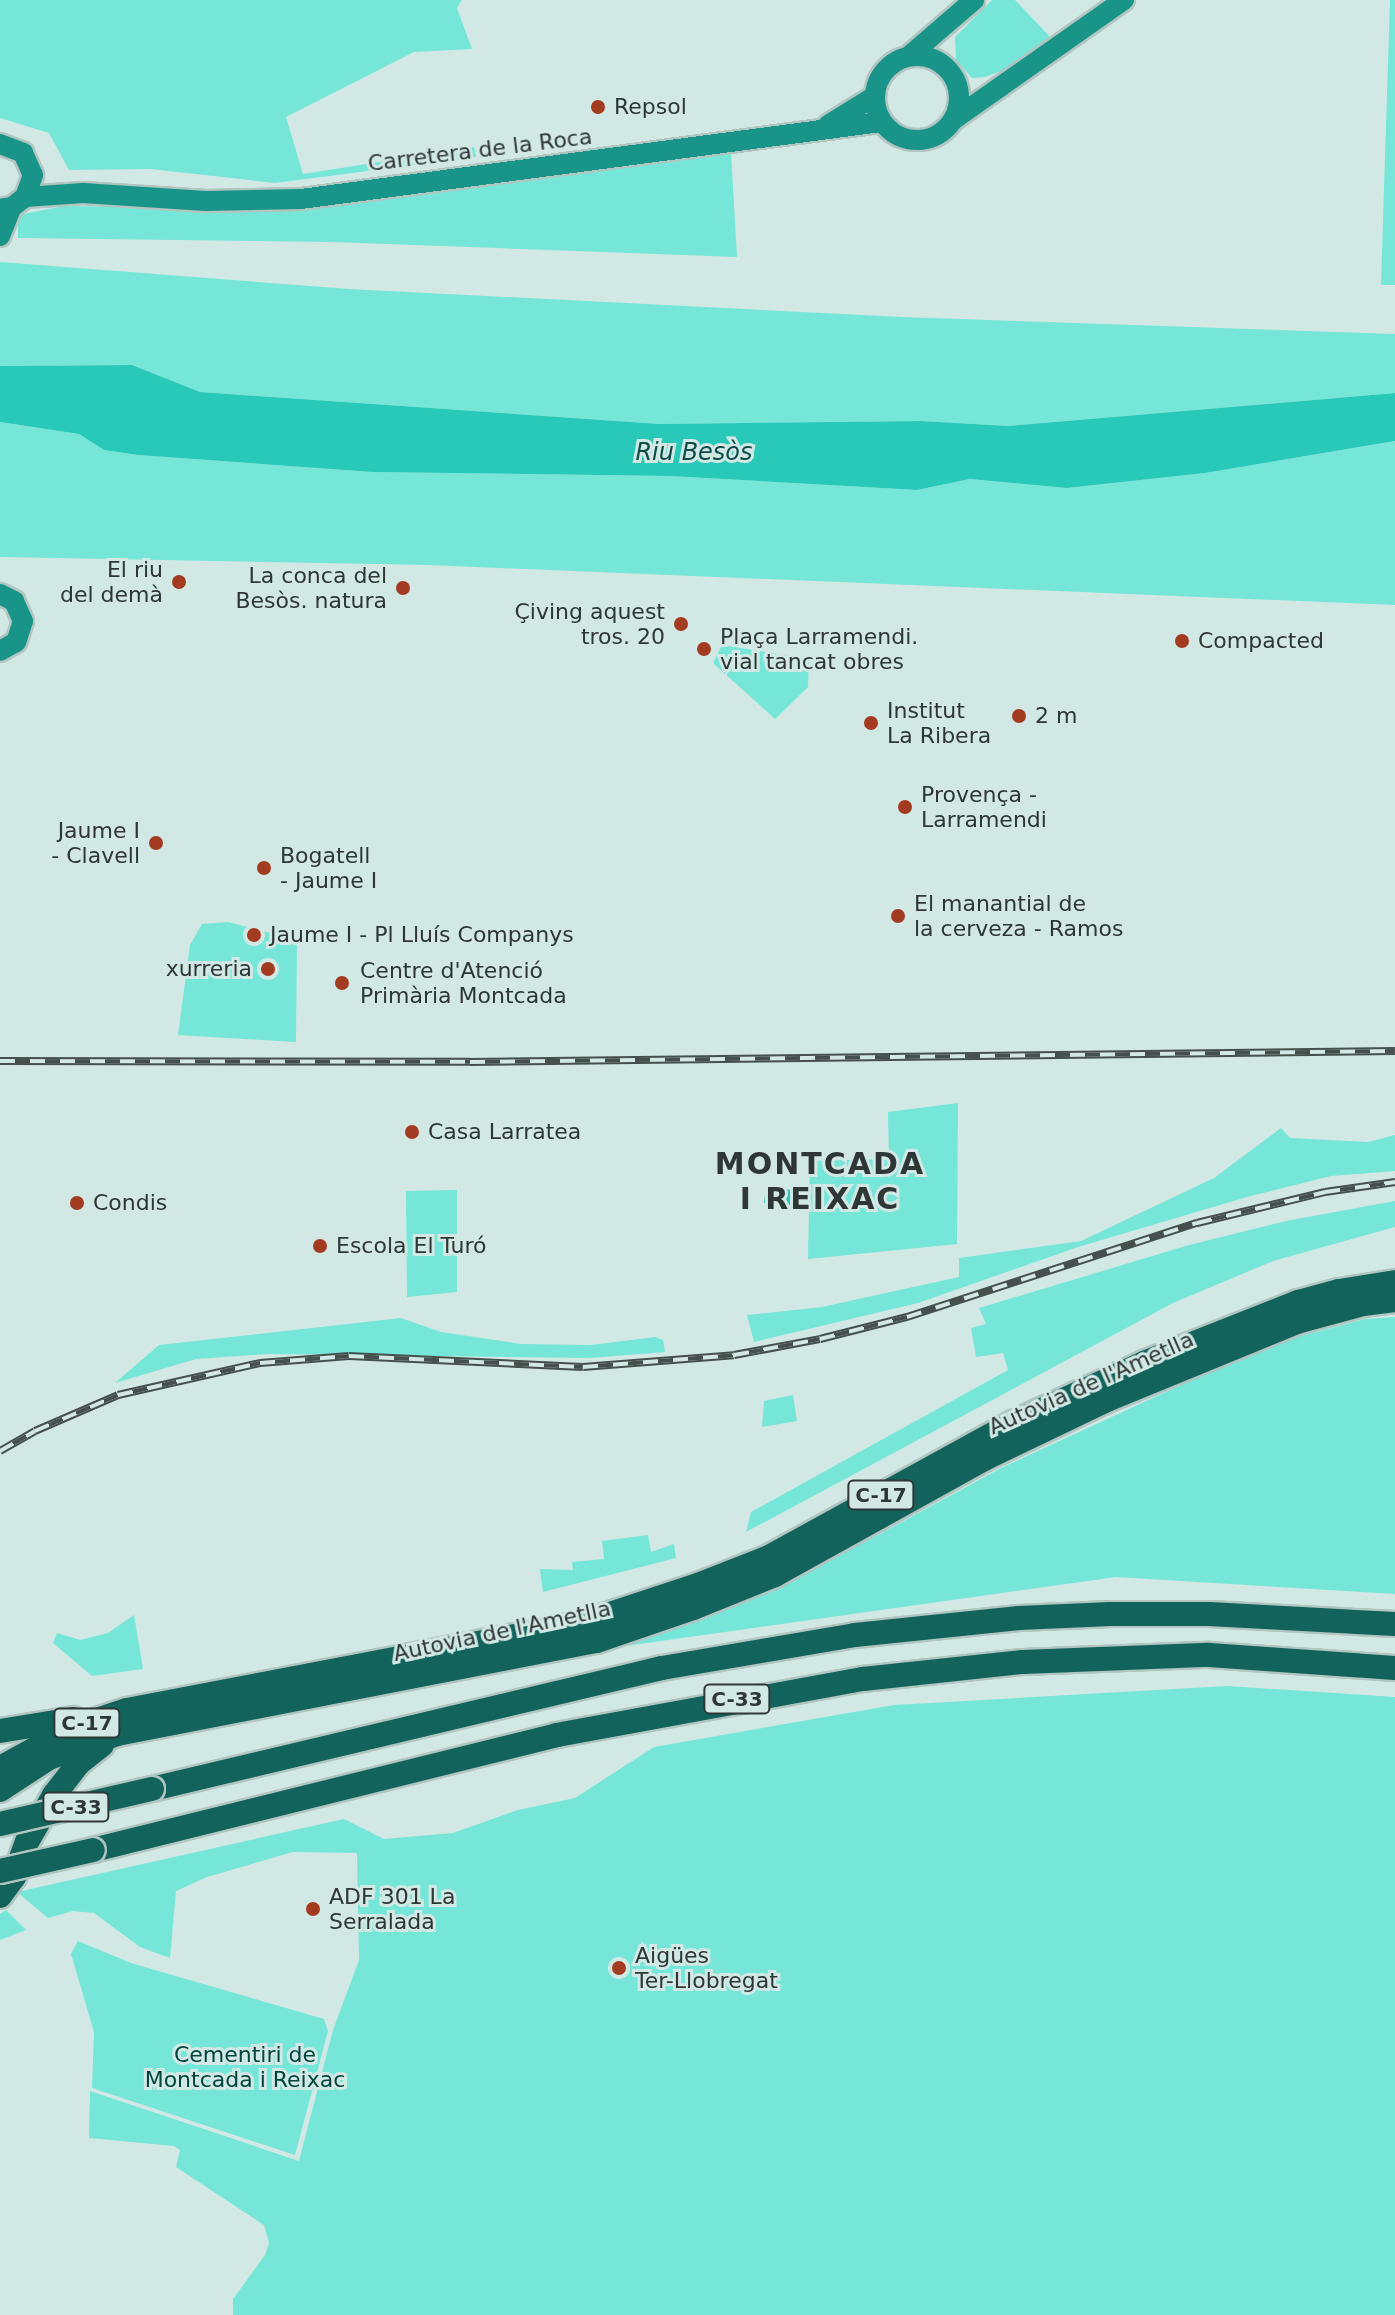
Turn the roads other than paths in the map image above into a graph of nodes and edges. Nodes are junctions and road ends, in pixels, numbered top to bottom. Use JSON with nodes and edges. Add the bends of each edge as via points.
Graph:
{"nodes":[{"id":1,"x":974,"y":0,"type":"edge"},
{"id":2,"x":1124,"y":0,"type":"edge"},
{"id":3,"x":950,"y":23,"type":"junction"},
{"id":4,"x":909,"y":56,"type":"junction"},
{"id":5,"x":938,"y":62,"type":"junction"},
{"id":6,"x":957,"y":87,"type":"junction"},
{"id":7,"x":991,"y":91,"type":"junction"},
{"id":8,"x":875,"y":96,"type":"junction"},
{"id":9,"x":953,"y":120,"type":"junction"},
{"id":10,"x":881,"y":122,"type":"junction"},
{"id":11,"x":821,"y":130,"type":"junction"},
{"id":12,"x":0,"y":144,"type":"edge"},
{"id":13,"x":32,"y":170,"type":"junction"},
{"id":14,"x":83,"y":193,"type":"junction"},
{"id":15,"x":12,"y":204,"type":"edge"},
{"id":16,"x":0,"y":236,"type":"edge"},
{"id":17,"x":0,"y":594,"type":"edge"},
{"id":18,"x":0,"y":651,"type":"edge"},
{"id":19,"x":1395,"y":1282,"type":"edge"},
{"id":20,"x":1395,"y":1300,"type":"edge"},
{"id":21,"x":1395,"y":1624,"type":"edge"},
{"id":22,"x":1395,"y":1668,"type":"edge"},
{"id":23,"x":127,"y":1710,"type":"junction"},
{"id":24,"x":0,"y":1731,"type":"edge"},
{"id":25,"x":117,"y":1734,"type":"junction"},
{"id":26,"x":0,"y":1768,"type":"edge"},
{"id":27,"x":0,"y":1790,"type":"edge"},
{"id":28,"x":0,"y":1824,"type":"edge"},
{"id":29,"x":0,"y":1871,"type":"edge"},
{"id":30,"x":0,"y":1896,"type":"edge"}],
"edges":[{"from":1,"to":3,"type":"street"},
{"from":2,"to":7,"type":"street","via":[[1013,81]]},
{"from":3,"to":4,"type":"street"},
{"from":3,"to":5,"type":"street"},
{"from":4,"to":5,"type":"street"},
{"from":4,"to":8,"type":"street","via":[[885,70]]},
{"from":5,"to":6,"type":"street"},
{"from":6,"to":7,"type":"street"},
{"from":6,"to":9,"type":"street"},
{"from":7,"to":9,"type":"street"},
{"from":8,"to":10,"type":"street"},
{"from":8,"to":11,"type":"street"},
{"from":9,"to":10,"type":"street","via":[[932,138],[913,141],[895,135]]},
{"from":10,"to":11,"type":"street","name":"Carretera de la Roca"},
{"from":11,"to":14,"type":"street","name":"Carretera de la Roca","via":[[301,199],[206,201]]},
{"from":12,"to":13,"type":"street","name":"Carretera de la Roca","via":[[19,150]]},
{"from":13,"to":14,"type":"street","name":"Carretera de la Roca"},
{"from":13,"to":15,"type":"street","via":[[31,187]]},
{"from":14,"to":15,"type":"street","name":"Carretera de la Roca"},
{"from":15,"to":16,"type":"street"},
{"from":17,"to":18,"type":"street","via":[[14,601],[23,621],[16,642]]},
{"from":19,"to":23,"type":"highway","name":"Autovia de l'Ametlla","number":"C-17","via":[[1298,1302],[1144,1363],[970,1445],[769,1557],[698,1585],[583,1623]]},
{"from":20,"to":25,"type":"highway","name":"Autovia de l'Ametlla","number":"C-17","via":[[1297,1322],[1116,1396],[984,1459],[775,1575],[597,1641]]},
{"from":21,"to":28,"type":"highway","number":"C-33","bridge":true,"via":[[1111,1614],[855,1635],[662,1668]]},
{"from":22,"to":29,"type":"highway","number":"C-33","bridge":true,"via":[[1194,1655],[1023,1662],[863,1679],[557,1735]]},
{"from":23,"to":24,"type":"highway"},
{"from":23,"to":26,"type":"highway","name":"Autovia de l'Ametlla","number":"C-17","via":[[73,1728]]},
{"from":25,"to":27,"type":"highway","name":"Autovia de l'Ametlla","number":"C-17","via":[[49,1758]]},
{"from":25,"to":30,"type":"highway","via":[[70,1772]]}]}
